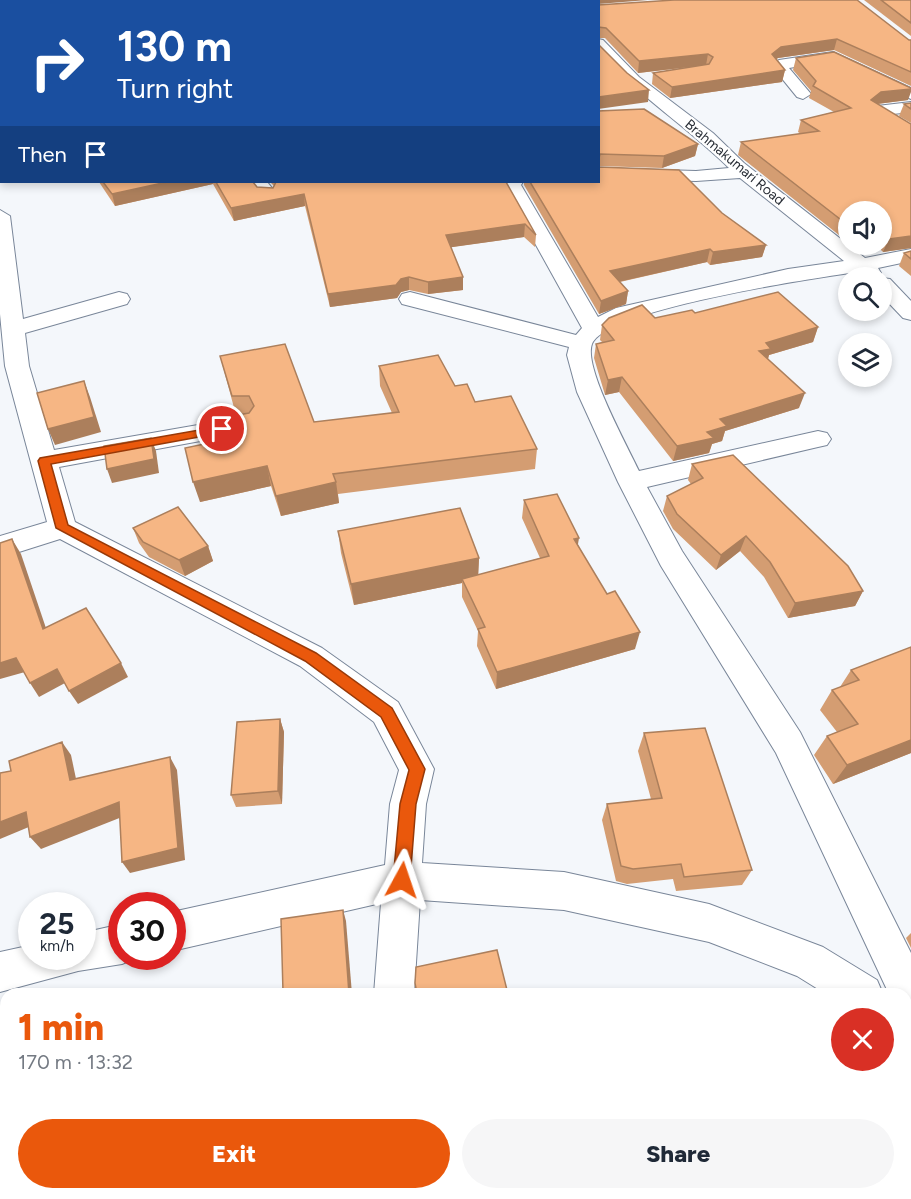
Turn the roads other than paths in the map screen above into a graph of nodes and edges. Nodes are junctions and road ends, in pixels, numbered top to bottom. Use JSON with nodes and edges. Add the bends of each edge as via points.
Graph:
{"nodes":[{"id":1,"x":600,"y":45,"type":"edge"},
{"id":2,"x":656,"y":77,"type":"edge"},
{"id":3,"x":633,"y":80,"type":"junction"},
{"id":4,"x":802,"y":94,"type":"dead end"},
{"id":5,"x":911,"y":94,"type":"edge"},
{"id":6,"x":911,"y":107,"type":"edge"},
{"id":7,"x":674,"y":112,"type":"junction"},
{"id":8,"x":652,"y":113,"type":"edge"},
{"id":9,"x":911,"y":134,"type":"edge"},
{"id":10,"x":744,"y":172,"type":"junction"},
{"id":11,"x":600,"y":174,"type":"edge"},
{"id":12,"x":511,"y":183,"type":"edge"},
{"id":13,"x":0,"y":216,"type":"edge"},
{"id":14,"x":911,"y":255,"type":"edge"},
{"id":15,"x":862,"y":267,"type":"edge"},
{"id":16,"x":889,"y":267,"type":"edge"},
{"id":17,"x":3,"y":274,"type":"edge"},
{"id":18,"x":838,"y":276,"type":"edge"},
{"id":19,"x":892,"y":294,"type":"edge"},
{"id":20,"x":118,"y":299,"type":"dead end"},
{"id":21,"x":410,"y":299,"type":"dead end"},
{"id":22,"x":911,"y":313,"type":"edge"},
{"id":23,"x":13,"y":329,"type":"junction"},
{"id":24,"x":587,"y":335,"type":"junction"},
{"id":25,"x":11,"y":382,"type":"edge"},
{"id":26,"x":244,"y":425,"type":"edge"},
{"id":27,"x":818,"y":439,"type":"dead end"},
{"id":28,"x":44,"y":461,"type":"junction"},
{"id":29,"x":631,"y":482,"type":"junction"},
{"id":30,"x":63,"y":528,"type":"junction"},
{"id":31,"x":0,"y":547,"type":"edge"},
{"id":32,"x":402,"y":880,"type":"junction"},
{"id":33,"x":186,"y":929,"type":"edge"},
{"id":34,"x":18,"y":968,"type":"edge"},
{"id":35,"x":0,"y":972,"type":"edge"},
{"id":36,"x":394,"y":988,"type":"edge"},
{"id":37,"x":853,"y":988,"type":"edge"},
{"id":38,"x":907,"y":988,"type":"edge"}],
"edges":[{"from":1,"to":3,"type":"street","name":"Brahmakumari Road"},
{"from":2,"to":3,"type":"street"},
{"from":3,"to":7,"type":"street","name":"Brahmakumari Road"},
{"from":4,"to":5,"type":"street","via":[[779,65],[833,56]]},
{"from":6,"to":9,"type":"street","via":[[877,111]]},
{"from":7,"to":8,"type":"street"},
{"from":7,"to":10,"type":"street","name":"Brahmakumari Road"},
{"from":10,"to":11,"type":"street","via":[[696,176]]},
{"from":10,"to":15,"type":"street","name":"Brahmakumari Road"},
{"from":12,"to":24,"type":"street"},
{"from":13,"to":17,"type":"street"},
{"from":14,"to":16,"type":"street"},
{"from":17,"to":23,"type":"street"},
{"from":18,"to":24,"type":"street","via":[[788,275],[696,295],[624,313]]},
{"from":19,"to":22,"type":"street","name":"Brahmakumari Road"},
{"from":20,"to":23,"type":"street"},
{"from":21,"to":24,"type":"street"},
{"from":23,"to":25,"type":"street"},
{"from":24,"to":29,"type":"street","via":[[579,355],[589,392]]},
{"from":25,"to":28,"type":"street"},
{"from":26,"to":28,"type":"street"},
{"from":27,"to":29,"type":"street"},
{"from":28,"to":30,"type":"street"},
{"from":29,"to":38,"type":"street","via":[[671,558],[788,743]]},
{"from":30,"to":31,"type":"street"},
{"from":30,"to":32,"type":"street","via":[[310,657],[386,712],[417,769],[408,804]]},
{"from":32,"to":33,"type":"street"},
{"from":32,"to":36,"type":"street"},
{"from":32,"to":37,"type":"street","via":[[564,891],[709,923],[809,961]]},
{"from":34,"to":35,"type":"street"}]}
